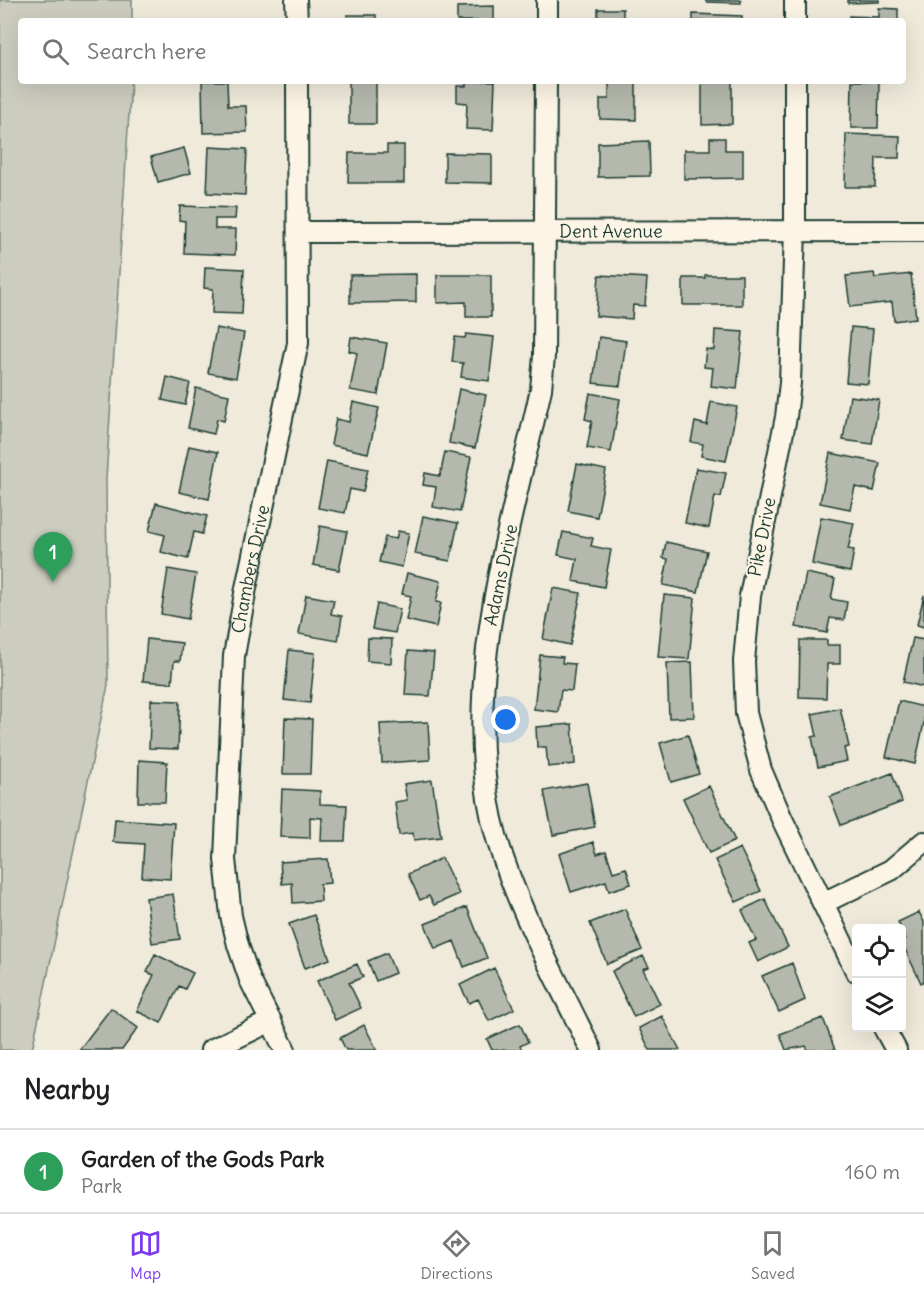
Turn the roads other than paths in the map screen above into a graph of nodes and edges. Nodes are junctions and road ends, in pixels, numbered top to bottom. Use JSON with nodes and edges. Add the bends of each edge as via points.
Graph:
{"nodes":[{"id":1,"x":296,"y":0,"type":"edge"},
{"id":2,"x":547,"y":0,"type":"edge"},
{"id":3,"x":795,"y":0,"type":"edge"},
{"id":4,"x":297,"y":18,"type":"edge"},
{"id":5,"x":547,"y":18,"type":"edge"},
{"id":6,"x":795,"y":18,"type":"edge"},
{"id":7,"x":297,"y":84,"type":"edge"},
{"id":8,"x":546,"y":84,"type":"edge"},
{"id":9,"x":795,"y":84,"type":"edge"},
{"id":10,"x":545,"y":229,"type":"junction"},
{"id":11,"x":795,"y":230,"type":"junction"},
{"id":12,"x":924,"y":231,"type":"edge"},
{"id":13,"x":299,"y":232,"type":"junction"},
{"id":14,"x":924,"y":842,"type":"edge"},
{"id":15,"x":823,"y":903,"type":"junction"},
{"id":16,"x":852,"y":963,"type":"edge"},
{"id":17,"x":271,"y":1021,"type":"junction"},
{"id":18,"x":887,"y":1032,"type":"edge"},
{"id":19,"x":211,"y":1050,"type":"edge"},
{"id":20,"x":285,"y":1050,"type":"edge"},
{"id":21,"x":591,"y":1050,"type":"edge"},
{"id":22,"x":896,"y":1050,"type":"edge"}],
"edges":[{"from":1,"to":4,"type":"street"},
{"from":2,"to":5,"type":"street"},
{"from":3,"to":6,"type":"street"},
{"from":7,"to":13,"type":"street","name":"Chambers Drive"},
{"from":8,"to":10,"type":"street","name":"Adams Drive"},
{"from":9,"to":11,"type":"street","name":"Pike Drive"},
{"from":10,"to":11,"type":"street","name":"Dent Avenue"},
{"from":10,"to":13,"type":"street","name":"Dent Avenue"},
{"from":10,"to":21,"type":"street","name":"Adams Drive","via":[[541,389],[488,641],[482,704],[484,770],[497,839],[511,879]]},
{"from":11,"to":12,"type":"street","name":"Dent Avenue"},
{"from":11,"to":15,"type":"street","name":"Pike Drive","via":[[790,383],[750,596],[744,686],[746,713],[761,770]]},
{"from":13,"to":17,"type":"street","name":"Chambers Drive","via":[[298,343],[246,588],[234,656],[230,714],[225,859],[228,897],[250,980]]},
{"from":14,"to":15,"type":"street","via":[[891,870]]},
{"from":15,"to":16,"type":"street","name":"Pike Drive"},
{"from":17,"to":19,"type":"street"},
{"from":17,"to":20,"type":"street","name":"Chambers Drive"},
{"from":18,"to":22,"type":"street"}]}
